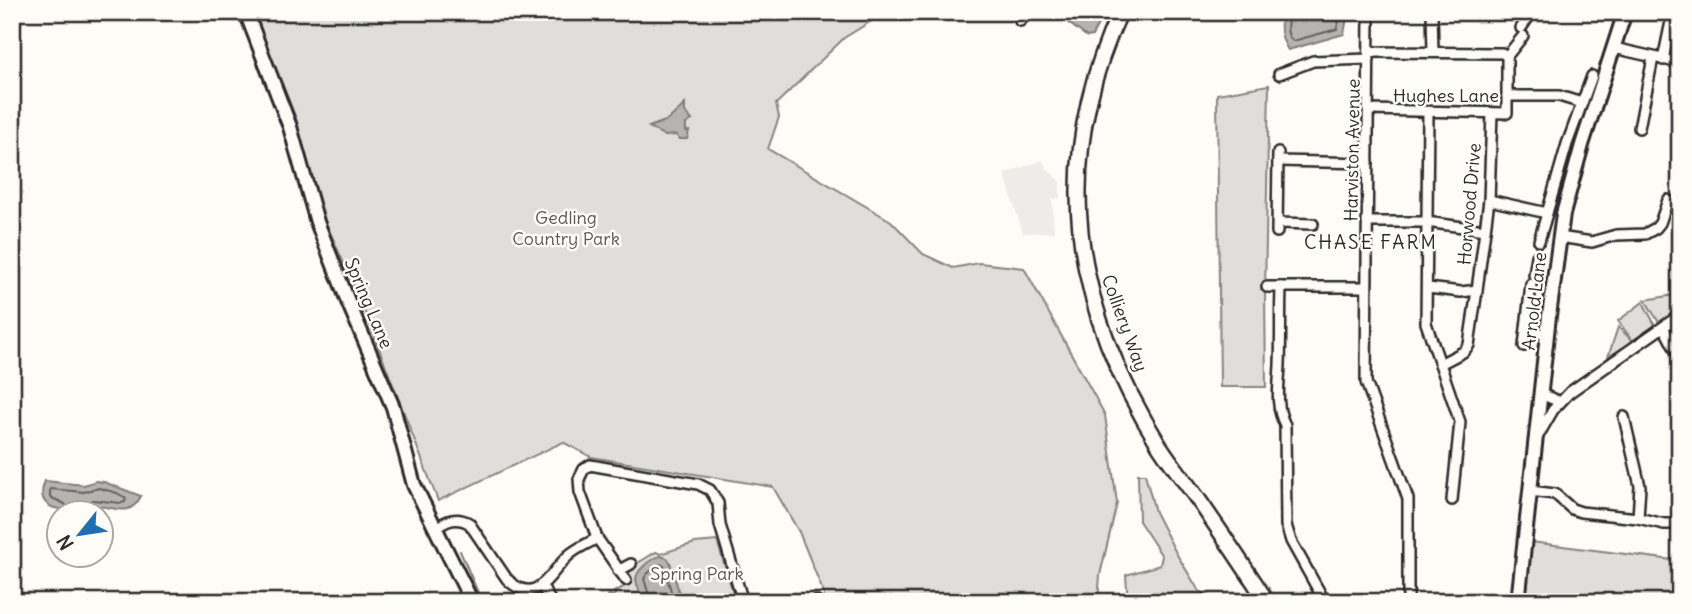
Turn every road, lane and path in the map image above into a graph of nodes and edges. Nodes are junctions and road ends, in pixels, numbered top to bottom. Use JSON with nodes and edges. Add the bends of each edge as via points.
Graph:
{"nodes":[{"id":1,"x":246,"y":12,"type":"edge"},
{"id":2,"x":1029,"y":12,"type":"edge"},
{"id":3,"x":1369,"y":12,"type":"edge"},
{"id":4,"x":1432,"y":12,"type":"edge"},
{"id":5,"x":1532,"y":12,"type":"edge"},
{"id":6,"x":1625,"y":12,"type":"edge"},
{"id":7,"x":1673,"y":12,"type":"edge"},
{"id":8,"x":1120,"y":16,"type":"edge"},
{"id":9,"x":1020,"y":21,"type":"dead end"},
{"id":10,"x":1614,"y":48,"type":"junction"},
{"id":11,"x":1433,"y":52,"type":"junction"},
{"id":12,"x":1369,"y":55,"type":"junction"},
{"id":13,"x":1507,"y":56,"type":"junction"},
{"id":14,"x":1653,"y":58,"type":"junction"},
{"id":15,"x":1663,"y":61,"type":"junction"},
{"id":16,"x":1680,"y":63,"type":"edge"},
{"id":17,"x":1279,"y":74,"type":"dead end"},
{"id":18,"x":1592,"y":76,"type":"dead end"},
{"id":19,"x":1507,"y":96,"type":"junction"},
{"id":20,"x":1582,"y":103,"type":"junction"},
{"id":21,"x":1369,"y":110,"type":"junction"},
{"id":22,"x":1428,"y":112,"type":"junction"},
{"id":23,"x":1492,"y":113,"type":"junction"},
{"id":24,"x":1639,"y":128,"type":"dead end"},
{"id":25,"x":1368,"y":163,"type":"junction"},
{"id":26,"x":1489,"y":200,"type":"junction"},
{"id":27,"x":1668,"y":200,"type":"dead end"},
{"id":28,"x":1547,"y":213,"type":"junction"},
{"id":29,"x":1367,"y":222,"type":"junction"},
{"id":30,"x":1426,"y":222,"type":"junction"},
{"id":31,"x":1314,"y":225,"type":"dead end"},
{"id":32,"x":1485,"y":230,"type":"junction"},
{"id":33,"x":1559,"y":237,"type":"junction"},
{"id":34,"x":1539,"y":242,"type":"dead end"},
{"id":35,"x":1555,"y":268,"type":"junction"},
{"id":36,"x":1267,"y":287,"type":"dead end"},
{"id":37,"x":1281,"y":287,"type":"junction"},
{"id":38,"x":1366,"y":287,"type":"junction"},
{"id":39,"x":1427,"y":288,"type":"junction"},
{"id":40,"x":1477,"y":290,"type":"junction"},
{"id":41,"x":1680,"y":315,"type":"edge"},
{"id":42,"x":1664,"y":328,"type":"junction"},
{"id":43,"x":1526,"y":332,"type":"junction"},
{"id":44,"x":1547,"y":334,"type":"junction"},
{"id":45,"x":1524,"y":346,"type":"dead end"},
{"id":46,"x":1680,"y":358,"type":"edge"},
{"id":47,"x":1440,"y":364,"type":"junction"},
{"id":48,"x":1541,"y":394,"type":"junction"},
{"id":49,"x":1560,"y":402,"type":"junction"},
{"id":50,"x":1624,"y":417,"type":"dead end"},
{"id":51,"x":1536,"y":441,"type":"junction"},
{"id":52,"x":1530,"y":491,"type":"junction"},
{"id":53,"x":1452,"y":500,"type":"dead end"},
{"id":54,"x":1638,"y":518,"type":"junction"},
{"id":55,"x":1680,"y":524,"type":"edge"},
{"id":56,"x":436,"y":528,"type":"junction"},
{"id":57,"x":597,"y":538,"type":"junction"},
{"id":58,"x":631,"y":564,"type":"dead end"},
{"id":59,"x":618,"y":571,"type":"junction"},
{"id":60,"x":626,"y":580,"type":"dead end"},
{"id":61,"x":542,"y":586,"type":"junction"},
{"id":62,"x":472,"y":602,"type":"edge"},
{"id":63,"x":551,"y":602,"type":"edge"},
{"id":64,"x":743,"y":602,"type":"edge"},
{"id":65,"x":1266,"y":602,"type":"edge"},
{"id":66,"x":1325,"y":602,"type":"edge"},
{"id":67,"x":1408,"y":602,"type":"edge"},
{"id":68,"x":1518,"y":602,"type":"edge"}],
"edges":[{"from":1,"to":56,"type":"street","name":"Spring Lane","via":[[290,127],[317,222],[385,384],[414,485]]},
{"from":2,"to":9,"type":"street"},
{"from":3,"to":12,"type":"street","name":"Harviston Avenue"},
{"from":4,"to":11,"type":"street"},
{"from":5,"to":13,"type":"street"},
{"from":6,"to":10,"type":"street","name":"Arnold Lane"},
{"from":7,"to":15,"type":"street"},
{"from":8,"to":65,"type":"main road","name":"Colliery Way","via":[[1102,55],[1080,145],[1078,223],[1087,278],[1132,398]]},
{"from":10,"to":14,"type":"street"},
{"from":10,"to":33,"type":"street","name":"Arnold Lane","via":[[1582,145]]},
{"from":11,"to":12,"type":"street"},
{"from":11,"to":13,"type":"street","via":[[1502,52]]},
{"from":12,"to":17,"type":"street","via":[[1313,61]]},
{"from":12,"to":21,"type":"street","name":"Harviston Avenue"},
{"from":13,"to":19,"type":"street"},
{"from":14,"to":15,"type":"street"},
{"from":14,"to":24,"type":"street"},
{"from":15,"to":16,"type":"street"},
{"from":18,"to":20,"type":"street"},
{"from":19,"to":20,"type":"street","via":[[1559,96]]},
{"from":19,"to":23,"type":"street","name":"Hughes Lane","via":[[1507,113]]},
{"from":20,"to":28,"type":"street"},
{"from":21,"to":22,"type":"street","name":"Hughes Lane"},
{"from":21,"to":25,"type":"street","name":"Harviston Avenue"},
{"from":22,"to":23,"type":"street","name":"Hughes Lane"},
{"from":22,"to":30,"type":"street"},
{"from":23,"to":26,"type":"street","name":"Horwood Drive"},
{"from":25,"to":29,"type":"street","name":"Harviston Avenue"},
{"from":25,"to":31,"type":"street","via":[[1278,157],[1278,227]]},
{"from":26,"to":28,"type":"street"},
{"from":26,"to":32,"type":"street","name":"Horwood Drive"},
{"from":27,"to":33,"type":"street","via":[[1660,223],[1645,234],[1592,242]]},
{"from":28,"to":34,"type":"street"},
{"from":29,"to":30,"type":"street"},
{"from":29,"to":38,"type":"street","name":"Harviston Avenue"},
{"from":30,"to":32,"type":"street"},
{"from":30,"to":39,"type":"street"},
{"from":32,"to":40,"type":"street","name":"Horwood Drive"},
{"from":33,"to":35,"type":"street","name":"Arnold Lane"},
{"from":35,"to":43,"type":"street","via":[[1535,271]]},
{"from":35,"to":44,"type":"street","name":"Arnold Lane"},
{"from":36,"to":37,"type":"street"},
{"from":37,"to":38,"type":"street"},
{"from":37,"to":66,"type":"street","via":[[1278,385],[1279,414],[1285,425],[1286,525]]},
{"from":38,"to":67,"type":"street","name":"Harviston Avenue","via":[[1367,389],[1408,499]]},
{"from":39,"to":40,"type":"street","name":"Horwood Drive"},
{"from":39,"to":47,"type":"street","via":[[1426,323]]},
{"from":40,"to":47,"type":"street","via":[[1469,345]]},
{"from":41,"to":42,"type":"street"},
{"from":42,"to":46,"type":"street"},
{"from":42,"to":49,"type":"street"},
{"from":43,"to":44,"type":"street"},
{"from":43,"to":45,"type":"street"},
{"from":44,"to":48,"type":"street","name":"Arnold Lane"},
{"from":47,"to":53,"type":"street","via":[[1460,422]]},
{"from":48,"to":49,"type":"street"},
{"from":48,"to":51,"type":"street","name":"Arnold Lane"},
{"from":49,"to":51,"type":"street"},
{"from":50,"to":54,"type":"street","via":[[1640,486]]},
{"from":51,"to":52,"type":"street","name":"Arnold Lane"},
{"from":52,"to":54,"type":"street","via":[[1555,495],[1581,512]]},
{"from":52,"to":68,"type":"street","name":"Arnold Lane"},
{"from":54,"to":55,"type":"street"},
{"from":56,"to":61,"type":"street","via":[[451,520],[466,521],[513,584],[525,590]]},
{"from":56,"to":62,"type":"street","name":"Spring Lane"},
{"from":57,"to":59,"type":"street"},
{"from":57,"to":61,"type":"street","via":[[570,554]]},
{"from":57,"to":64,"type":"street","via":[[580,492],[579,479],[590,465],[698,484],[710,490],[718,503],[720,526]]},
{"from":58,"to":59,"type":"street"},
{"from":59,"to":60,"type":"street"},
{"from":61,"to":63,"type":"street"}]}
